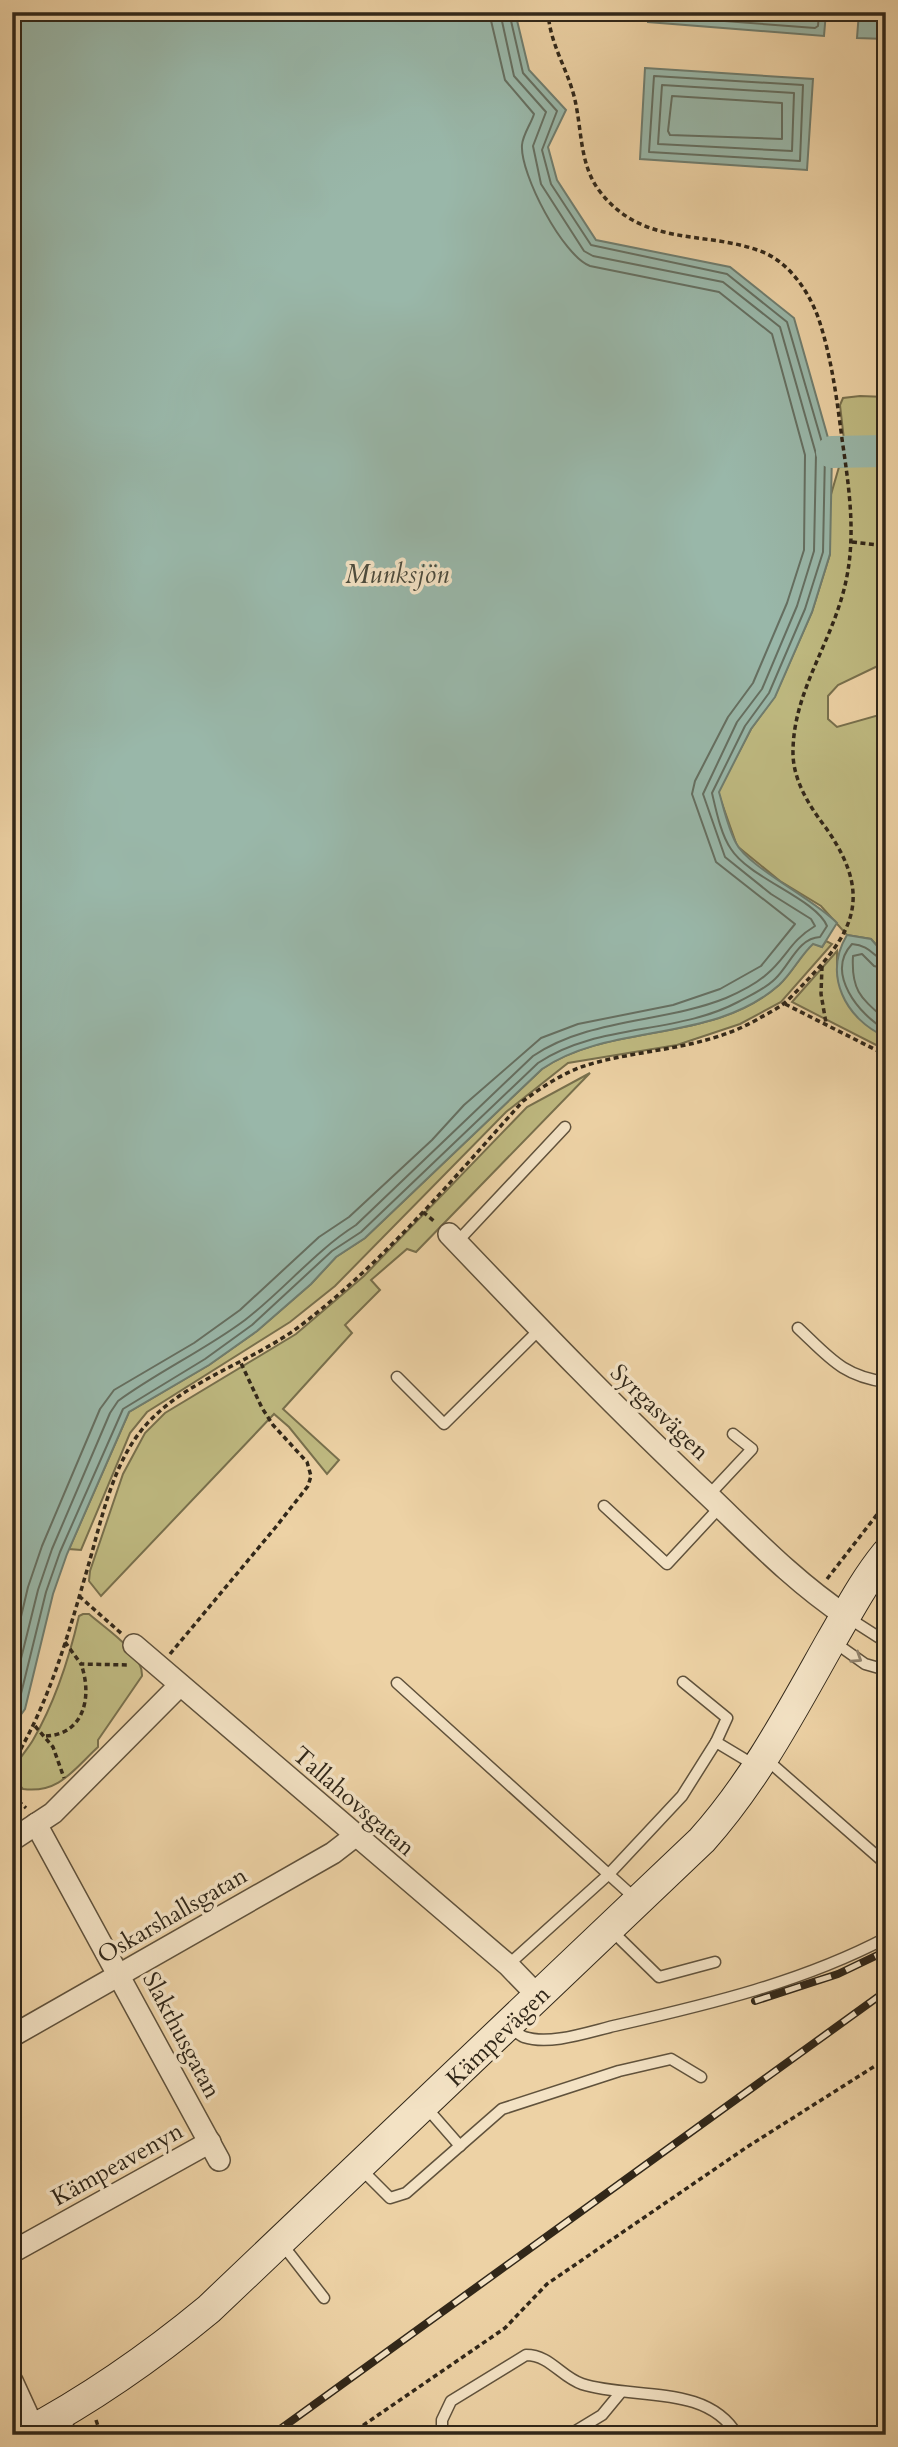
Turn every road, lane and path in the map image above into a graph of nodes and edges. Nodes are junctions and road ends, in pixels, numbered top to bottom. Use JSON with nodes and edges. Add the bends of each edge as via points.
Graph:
{"nodes":[{"id":1,"x":548,"y":12,"type":"edge"},
{"id":2,"x":852,"y":542,"type":"junction"},
{"id":3,"x":886,"y":546,"type":"edge"},
{"id":4,"x":832,"y":952,"type":"dead end"},
{"id":5,"x":822,"y":963,"type":"dead end"},
{"id":6,"x":785,"y":1004,"type":"dead end"},
{"id":7,"x":826,"y":1023,"type":"junction"},
{"id":8,"x":886,"y":1055,"type":"edge"},
{"id":9,"x":565,"y":1127,"type":"dead end"},
{"id":10,"x":453,"y":1238,"type":"joint"},
{"id":11,"x":799,"y":1328,"type":"dead end"},
{"id":12,"x":540,"y":1329,"type":"junction"},
{"id":13,"x":397,"y":1377,"type":"dead end"},
{"id":14,"x":886,"y":1382,"type":"edge"},
{"id":15,"x":733,"y":1434,"type":"dead end"},
{"id":16,"x":714,"y":1502,"type":"junction"},
{"id":17,"x":886,"y":1503,"type":"edge"},
{"id":18,"x":604,"y":1506,"type":"dead end"},
{"id":19,"x":886,"y":1554,"type":"edge"},
{"id":20,"x":79,"y":1596,"type":"junction"},
{"id":21,"x":816,"y":1596,"type":"junction"},
{"id":22,"x":839,"y":1628,"type":"junction"},
{"id":23,"x":65,"y":1642,"type":"junction"},
{"id":24,"x":886,"y":1642,"type":"edge"},
{"id":25,"x":134,"y":1645,"type":"joint"},
{"id":26,"x":81,"y":1664,"type":"junction"},
{"id":27,"x":155,"y":1664,"type":"junction"},
{"id":28,"x":886,"y":1670,"type":"edge"},
{"id":29,"x":683,"y":1682,"type":"dead end"},
{"id":30,"x":397,"y":1683,"type":"dead end"},
{"id":31,"x":180,"y":1685,"type":"junction"},
{"id":32,"x":35,"y":1726,"type":"junction"},
{"id":33,"x":46,"y":1736,"type":"junction"},
{"id":34,"x":716,"y":1742,"type":"junction"},
{"id":35,"x":761,"y":1762,"type":"junction"},
{"id":36,"x":12,"y":1764,"type":"edge"},
{"id":37,"x":71,"y":1796,"type":"junction"},
{"id":38,"x":36,"y":1824,"type":"junction"},
{"id":39,"x":355,"y":1836,"type":"junction"},
{"id":40,"x":12,"y":1840,"type":"edge"},
{"id":41,"x":886,"y":1864,"type":"edge"},
{"id":42,"x":608,"y":1874,"type":"junction"},
{"id":43,"x":639,"y":1902,"type":"junction"},
{"id":44,"x":610,"y":1929,"type":"junction"},
{"id":45,"x":886,"y":1938,"type":"edge"},
{"id":46,"x":715,"y":1962,"type":"dead end"},
{"id":47,"x":508,"y":1965,"type":"junction"},
{"id":48,"x":120,"y":1975,"type":"junction"},
{"id":49,"x":539,"y":1997,"type":"junction"},
{"id":50,"x":508,"y":2026,"type":"junction"},
{"id":51,"x":12,"y":2036,"type":"edge"},
{"id":52,"x":886,"y":2059,"type":"edge"},
{"id":53,"x":701,"y":2077,"type":"dead end"},
{"id":54,"x":425,"y":2105,"type":"junction"},
{"id":55,"x":460,"y":2146,"type":"junction"},
{"id":56,"x":215,"y":2151,"type":"joint"},
{"id":57,"x":359,"y":2167,"type":"junction"},
{"id":58,"x":280,"y":2242,"type":"junction"},
{"id":59,"x":12,"y":2252,"type":"edge"},
{"id":60,"x":324,"y":2298,"type":"dead end"},
{"id":61,"x":12,"y":2381,"type":"edge"},
{"id":62,"x":621,"y":2392,"type":"junction"},
{"id":63,"x":94,"y":2415,"type":"dead end"},
{"id":64,"x":66,"y":2424,"type":"edge"},
{"id":65,"x":28,"y":2432,"type":"edge"},
{"id":66,"x":101,"y":2435,"type":"edge"},
{"id":67,"x":349,"y":2435,"type":"edge"},
{"id":68,"x":442,"y":2435,"type":"edge"},
{"id":69,"x":569,"y":2435,"type":"edge"},
{"id":70,"x":737,"y":2435,"type":"edge"}],
"edges":[{"from":1,"to":2,"type":"path","via":[[552,45],[575,98],[580,141],[598,189],[625,214],[668,236],[761,251],[790,270],[819,321],[835,384]]},
{"from":2,"to":3,"type":"path"},
{"from":2,"to":4,"type":"path","via":[[841,604],[798,706],[793,749],[802,789],[851,878],[854,914]]},
{"from":5,"to":7,"type":"path"},
{"from":6,"to":7,"type":"path"},
{"from":7,"to":8,"type":"path"},
{"from":9,"to":10,"type":"lane"},
{"from":10,"to":12,"type":"street","name":"Syrgasvägen"},
{"from":11,"to":14,"type":"lane","via":[[834,1363],[859,1378]]},
{"from":12,"to":13,"type":"lane","via":[[444,1424]]},
{"from":12,"to":16,"type":"street","name":"Syrgasvägen"},
{"from":15,"to":16,"type":"lane","via":[[752,1449]]},
{"from":16,"to":18,"type":"lane","via":[[667,1564]]},
{"from":16,"to":21,"type":"street","name":"Syrgasvägen"},
{"from":17,"to":21,"type":"path"},
{"from":19,"to":22,"type":"main road","name":"Kämpevägen"},
{"from":20,"to":23,"type":"path"},
{"from":20,"to":25,"type":"path"},
{"from":20,"to":27,"type":"path","via":[[109,1494],[144,1427],[171,1402],[240,1360],[272,1425],[307,1462],[311,1476],[275,1528]]},
{"from":21,"to":22,"type":"street","name":"Syrgasvägen"},
{"from":22,"to":24,"type":"lane"},
{"from":22,"to":28,"type":"lane","one_way":true,"via":[[865,1664]]},
{"from":22,"to":35,"type":"main road","name":"Kämpevägen"},
{"from":23,"to":26,"type":"path"},
{"from":23,"to":32,"type":"path"},
{"from":25,"to":27,"type":"street","name":"Tallahovsgatan"},
{"from":26,"to":27,"type":"path"},
{"from":26,"to":33,"type":"path","via":[[88,1689],[82,1716]]},
{"from":27,"to":31,"type":"street","name":"Tallahovsgatan"},
{"from":29,"to":34,"type":"lane","via":[[727,1718]]},
{"from":30,"to":42,"type":"lane"},
{"from":31,"to":37,"type":"street"},
{"from":31,"to":39,"type":"street","name":"Tallahovsgatan"},
{"from":32,"to":33,"type":"path"},
{"from":32,"to":36,"type":"path"},
{"from":33,"to":37,"type":"path"},
{"from":34,"to":35,"type":"lane"},
{"from":34,"to":42,"type":"lane","via":[[682,1796]]},
{"from":35,"to":41,"type":"lane","via":[[780,1769]]},
{"from":35,"to":43,"type":"main road","name":"Kämpevägen","via":[[716,1825]]},
{"from":37,"to":38,"type":"street"},
{"from":38,"to":40,"type":"street"},
{"from":38,"to":48,"type":"street","name":"Slakthusgatan"},
{"from":39,"to":47,"type":"street","name":"Tallahovsgatan"},
{"from":39,"to":48,"type":"street","name":"Oskarshallsgatan"},
{"from":42,"to":43,"type":"lane"},
{"from":42,"to":47,"type":"lane"},
{"from":43,"to":44,"type":"main road","name":"Kämpevägen"},
{"from":44,"to":46,"type":"lane","via":[[659,1977]]},
{"from":44,"to":49,"type":"main road","name":"Kämpevägen"},
{"from":45,"to":50,"type":"lane","via":[[848,1958],[756,1991],[659,2015],[546,2038],[523,2036]]},
{"from":47,"to":49,"type":"street","name":"Tallahovsgatan"},
{"from":48,"to":51,"type":"street","name":"Oskarshallsgatan"},
{"from":48,"to":56,"type":"street","name":"Slakthusgatan"},
{"from":49,"to":50,"type":"main road","name":"Kämpevägen"},
{"from":50,"to":54,"type":"main road","name":"Kämpevägen"},
{"from":52,"to":67,"type":"path","via":[[747,2147],[547,2284],[505,2328]]},
{"from":53,"to":55,"type":"lane","via":[[671,2059],[619,2071],[502,2109]]},
{"from":54,"to":55,"type":"lane"},
{"from":54,"to":57,"type":"main road","name":"Kämpevägen"},
{"from":55,"to":57,"type":"lane","via":[[406,2193],[390,2198]]},
{"from":56,"to":59,"type":"street","name":"Kämpeavenyn"},
{"from":57,"to":58,"type":"main road","name":"Kämpevägen"},
{"from":58,"to":60,"type":"lane"},
{"from":58,"to":64,"type":"main road","name":"Kämpevägen","via":[[168,2343]]},
{"from":61,"to":65,"type":"street"},
{"from":62,"to":68,"type":"lane","via":[[580,2384],[539,2355],[526,2355],[451,2401],[442,2420]]},
{"from":62,"to":69,"type":"lane","via":[[602,2415]]},
{"from":62,"to":70,"type":"lane","via":[[669,2394],[727,2418]]},
{"from":63,"to":66,"type":"path"},
{"from":64,"to":65,"type":"main road","name":"Kämpevägen"}]}
